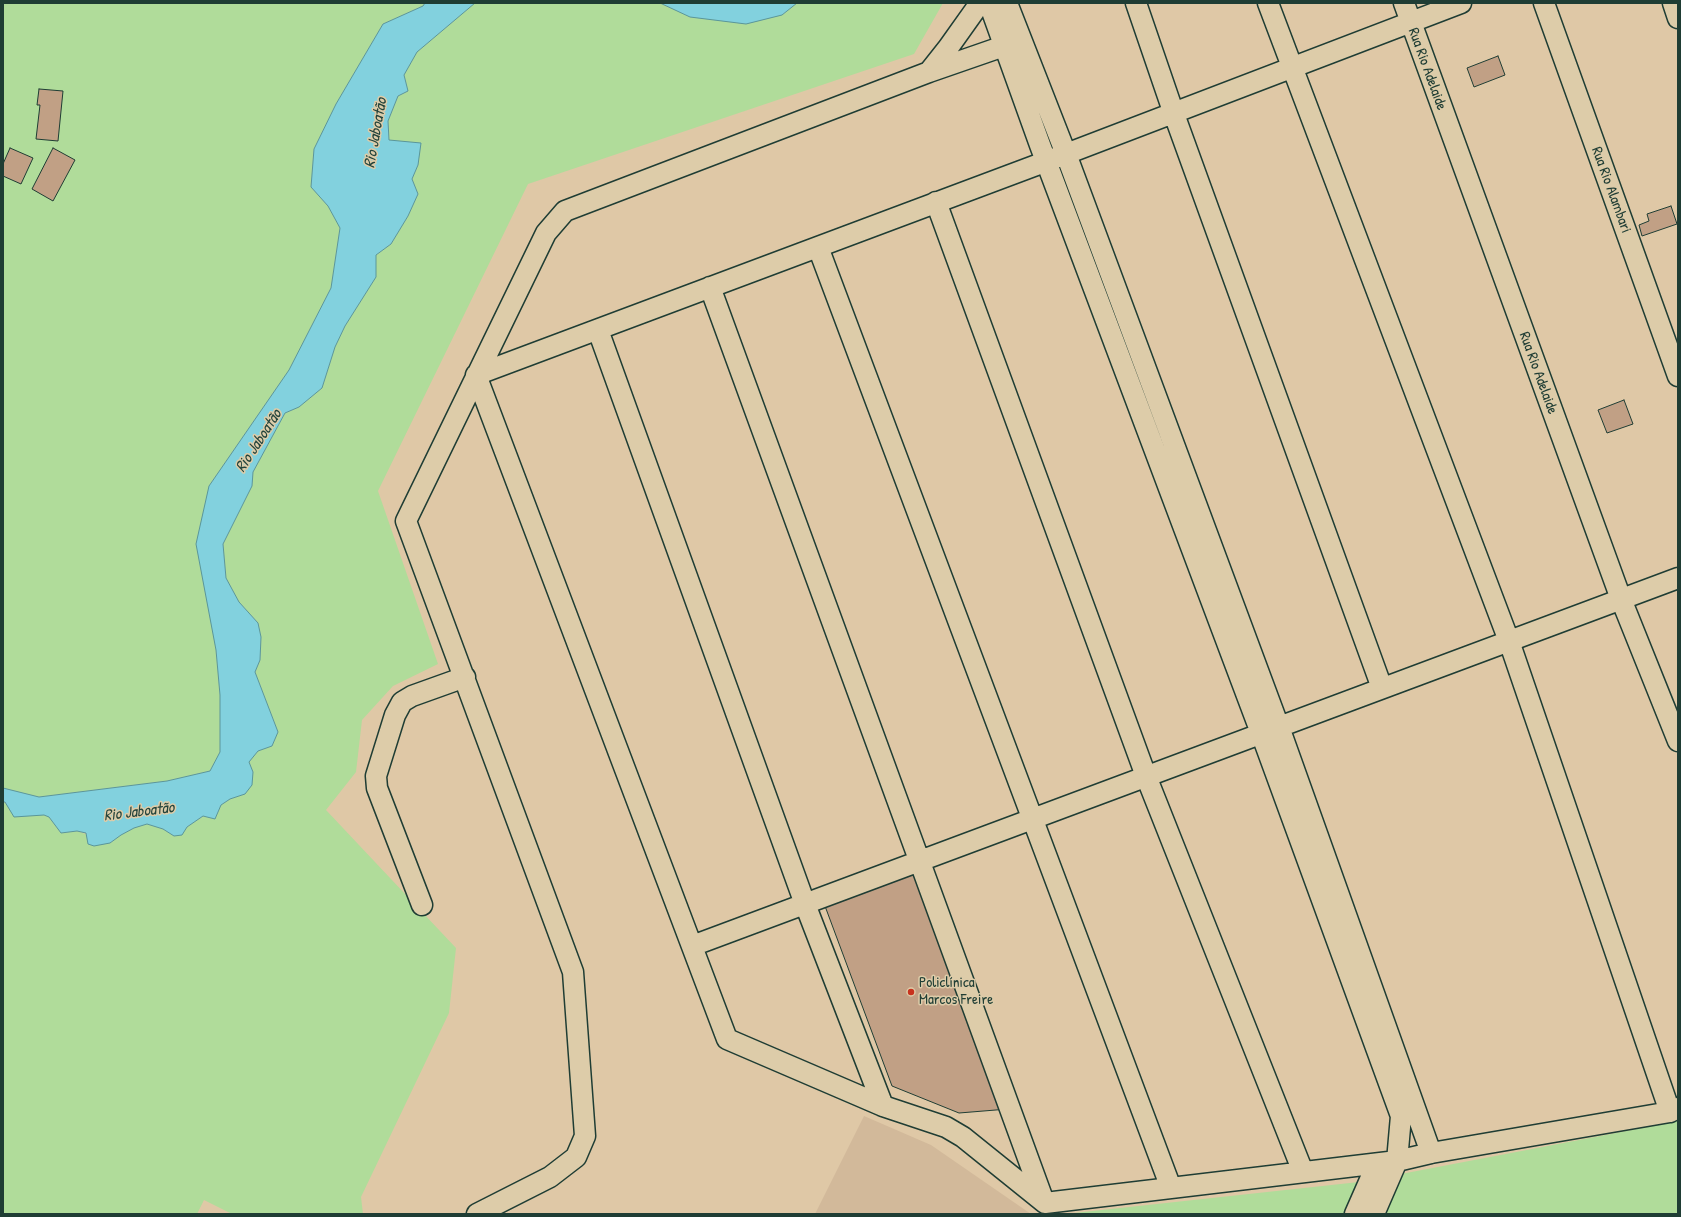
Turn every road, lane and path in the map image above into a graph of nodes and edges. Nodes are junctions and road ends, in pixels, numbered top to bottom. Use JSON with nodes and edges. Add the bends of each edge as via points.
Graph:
{"nodes":[{"id":1,"x":980,"y":3,"type":"edge"},
{"id":2,"x":988,"y":3,"type":"edge"},
{"id":3,"x":1007,"y":3,"type":"edge"},
{"id":4,"x":1136,"y":3,"type":"edge"},
{"id":5,"x":1268,"y":3,"type":"edge"},
{"id":6,"x":1404,"y":3,"type":"edge"},
{"id":7,"x":1462,"y":3,"type":"edge"},
{"id":8,"x":1544,"y":3,"type":"edge"},
{"id":9,"x":1673,"y":3,"type":"edge"},
{"id":10,"x":1678,"y":18,"type":"edge"},
{"id":11,"x":1411,"y":23,"type":"junction"},
{"id":12,"x":1004,"y":46,"type":"junction"},
{"id":13,"x":1293,"y":68,"type":"junction"},
{"id":14,"x":929,"y":72,"type":"junction"},
{"id":15,"x":1174,"y":114,"type":"junction"},
{"id":16,"x":1066,"y":154,"type":"junction"},
{"id":17,"x":1046,"y":161,"type":"junction"},
{"id":18,"x":936,"y":202,"type":"junction"},
{"id":19,"x":818,"y":247,"type":"junction"},
{"id":20,"x":710,"y":288,"type":"junction"},
{"id":21,"x":598,"y":330,"type":"junction"},
{"id":22,"x":476,"y":375,"type":"junction"},
{"id":23,"x":1678,"y":376,"type":"edge"},
{"id":24,"x":1678,"y":578,"type":"edge"},
{"id":25,"x":1621,"y":599,"type":"junction"},
{"id":26,"x":1509,"y":641,"type":"junction"},
{"id":27,"x":465,"y":677,"type":"junction"},
{"id":28,"x":1382,"y":688,"type":"junction"},
{"id":29,"x":1270,"y":730,"type":"junction"},
{"id":30,"x":1678,"y":741,"type":"edge"},
{"id":31,"x":1146,"y":776,"type":"junction"},
{"id":32,"x":1033,"y":818,"type":"junction"},
{"id":33,"x":919,"y":861,"type":"junction"},
{"id":34,"x":804,"y":904,"type":"junction"},
{"id":35,"x":422,"y":905,"type":"dead end"},
{"id":36,"x":692,"y":946,"type":"junction"},
{"id":37,"x":883,"y":1106,"type":"junction"},
{"id":38,"x":1674,"y":1110,"type":"edge"},
{"id":39,"x":1431,"y":1153,"type":"junction"},
{"id":40,"x":1397,"y":1161,"type":"junction"},
{"id":41,"x":1377,"y":1164,"type":"junction"},
{"id":42,"x":1303,"y":1172,"type":"junction"},
{"id":43,"x":1171,"y":1188,"type":"junction"},
{"id":44,"x":1045,"y":1203,"type":"junction"},
{"id":45,"x":477,"y":1214,"type":"edge"},
{"id":46,"x":1355,"y":1214,"type":"edge"},
{"id":47,"x":1374,"y":1214,"type":"edge"}],
"edges":[{"from":1,"to":14,"type":"street"},
{"from":2,"to":12,"type":"street"},
{"from":3,"to":16,"type":"street"},
{"from":4,"to":15,"type":"street"},
{"from":5,"to":13,"type":"street"},
{"from":6,"to":11,"type":"street","name":"Rua Rio Adelaide"},
{"from":7,"to":11,"type":"street"},
{"from":8,"to":23,"type":"street","name":"Rua Rio Alambari"},
{"from":9,"to":10,"type":"street"},
{"from":11,"to":13,"type":"street"},
{"from":11,"to":25,"type":"street","name":"Rua Rio Adelaide"},
{"from":12,"to":14,"type":"street"},
{"from":12,"to":17,"type":"street"},
{"from":13,"to":15,"type":"street"},
{"from":13,"to":26,"type":"street"},
{"from":14,"to":22,"type":"street","via":[[565,211],[546,234]]},
{"from":15,"to":16,"type":"street"},
{"from":15,"to":28,"type":"street"},
{"from":16,"to":17,"type":"street"},
{"from":16,"to":29,"type":"street"},
{"from":17,"to":18,"type":"street"},
{"from":17,"to":29,"type":"street"},
{"from":18,"to":19,"type":"street"},
{"from":18,"to":31,"type":"street"},
{"from":19,"to":20,"type":"street"},
{"from":19,"to":32,"type":"street"},
{"from":20,"to":21,"type":"street"},
{"from":20,"to":33,"type":"street"},
{"from":21,"to":22,"type":"street"},
{"from":21,"to":34,"type":"street"},
{"from":22,"to":27,"type":"street","via":[[406,521]]},
{"from":22,"to":36,"type":"street"},
{"from":24,"to":25,"type":"street"},
{"from":25,"to":26,"type":"street"},
{"from":25,"to":30,"type":"street","name":"Rua Rio Adelaide"},
{"from":26,"to":28,"type":"street"},
{"from":26,"to":38,"type":"street"},
{"from":27,"to":35,"type":"street","via":[[402,702],[395,715],[376,776],[377,788]]},
{"from":27,"to":45,"type":"street","via":[[573,972],[585,1136],[576,1157],[550,1177]]},
{"from":28,"to":29,"type":"street"},
{"from":29,"to":31,"type":"street"},
{"from":29,"to":39,"type":"street"},
{"from":29,"to":40,"type":"street","via":[[1400,1116]]},
{"from":31,"to":32,"type":"street"},
{"from":31,"to":42,"type":"street"},
{"from":32,"to":33,"type":"street"},
{"from":32,"to":43,"type":"street"},
{"from":33,"to":34,"type":"street"},
{"from":33,"to":44,"type":"street"},
{"from":34,"to":36,"type":"street"},
{"from":34,"to":37,"type":"street"},
{"from":36,"to":37,"type":"street","via":[[727,1039]]},
{"from":37,"to":44,"type":"street","via":[[946,1127],[963,1136]]},
{"from":38,"to":39,"type":"street"},
{"from":39,"to":40,"type":"street"},
{"from":40,"to":41,"type":"street"},
{"from":40,"to":47,"type":"street"},
{"from":41,"to":42,"type":"street"},
{"from":41,"to":46,"type":"street"},
{"from":42,"to":43,"type":"street"},
{"from":43,"to":44,"type":"street"}]}
